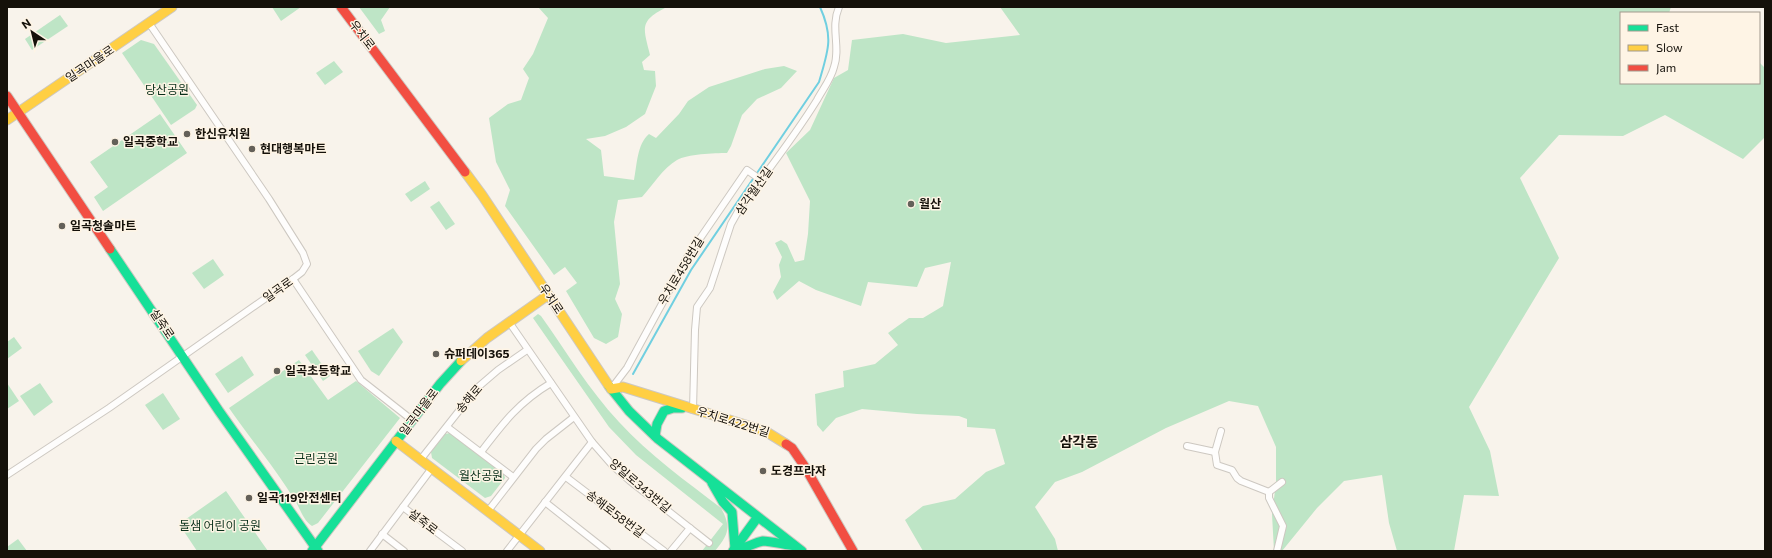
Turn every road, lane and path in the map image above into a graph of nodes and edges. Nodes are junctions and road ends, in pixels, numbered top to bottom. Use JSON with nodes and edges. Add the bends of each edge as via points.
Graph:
{"nodes":[{"id":1,"x":172,"y":7,"type":"edge"},
{"id":2,"x":341,"y":7,"type":"edge"},
{"id":3,"x":839,"y":7,"type":"edge"},
{"id":4,"x":149,"y":23,"type":"junction"},
{"id":5,"x":7,"y":96,"type":"edge"},
{"id":6,"x":18,"y":113,"type":"junction"},
{"id":7,"x":7,"y":120,"type":"edge"},
{"id":8,"x":761,"y":180,"type":"junction"},
{"id":9,"x":293,"y":279,"type":"junction"},
{"id":10,"x":548,"y":295,"type":"junction"},
{"id":11,"x":509,"y":322,"type":"junction"},
{"id":12,"x":527,"y":350,"type":"junction"},
{"id":13,"x":183,"y":356,"type":"junction"},
{"id":14,"x":551,"y":383,"type":"junction"},
{"id":15,"x":611,"y":389,"type":"junction"},
{"id":16,"x":690,"y":409,"type":"junction"},
{"id":17,"x":574,"y":417,"type":"junction"},
{"id":18,"x":412,"y":420,"type":"junction"},
{"id":19,"x":447,"y":427,"type":"junction"},
{"id":20,"x":1221,"y":431,"type":"dead end"},
{"id":21,"x":655,"y":436,"type":"junction"},
{"id":22,"x":396,"y":442,"type":"junction"},
{"id":23,"x":592,"y":442,"type":"junction"},
{"id":24,"x":1187,"y":446,"type":"dead end"},
{"id":25,"x":481,"y":452,"type":"junction"},
{"id":26,"x":1215,"y":452,"type":"junction"},
{"id":27,"x":421,"y":459,"type":"junction"},
{"id":28,"x":432,"y":468,"type":"junction"},
{"id":29,"x":7,"y":475,"type":"edge"},
{"id":30,"x":514,"y":477,"type":"junction"},
{"id":31,"x":566,"y":477,"type":"junction"},
{"id":32,"x":1282,"y":482,"type":"dead end"},
{"id":33,"x":712,"y":483,"type":"junction"},
{"id":34,"x":1269,"y":492,"type":"junction"},
{"id":35,"x":545,"y":502,"type":"junction"},
{"id":36,"x":403,"y":507,"type":"junction"},
{"id":37,"x":488,"y":511,"type":"junction"},
{"id":38,"x":757,"y":518,"type":"junction"},
{"id":39,"x":690,"y":528,"type":"junction"},
{"id":40,"x":382,"y":534,"type":"junction"},
{"id":41,"x":520,"y":535,"type":"junction"},
{"id":42,"x":709,"y":542,"type":"dead end"},
{"id":43,"x":849,"y":547,"type":"edge"},
{"id":44,"x":798,"y":548,"type":"edge"},
{"id":45,"x":315,"y":550,"type":"edge"},
{"id":46,"x":734,"y":550,"type":"edge"},
{"id":47,"x":370,"y":551,"type":"edge"},
{"id":48,"x":404,"y":551,"type":"edge"},
{"id":49,"x":462,"y":551,"type":"edge"},
{"id":50,"x":507,"y":551,"type":"edge"},
{"id":51,"x":540,"y":551,"type":"edge"},
{"id":52,"x":607,"y":551,"type":"edge"},
{"id":53,"x":664,"y":551,"type":"edge"},
{"id":54,"x":671,"y":551,"type":"edge"},
{"id":55,"x":854,"y":551,"type":"edge"},
{"id":56,"x":1277,"y":551,"type":"edge"}],
"edges":[{"from":1,"to":4,"type":"main road","name":"일곡마을로"},
{"from":2,"to":10,"type":"main road","name":"우치로","via":[[477,189]]},
{"from":3,"to":8,"type":"street","name":"삼각월산길","via":[[834,25],[837,55],[834,67],[808,113]]},
{"from":4,"to":6,"type":"main road","name":"일곡마을로"},
{"from":4,"to":9,"type":"street","name":"일곡로","via":[[303,253],[307,264]]},
{"from":5,"to":6,"type":"main road","name":"설죽로"},
{"from":6,"to":7,"type":"main road","name":"일곡마을로"},
{"from":6,"to":13,"type":"main road","name":"설죽로"},
{"from":8,"to":15,"type":"street","name":"우치로458번길","via":[[747,170],[688,256],[627,368]]},
{"from":8,"to":16,"type":"street","name":"삼각월산길","via":[[731,224],[710,288],[698,307],[694,330]]},
{"from":9,"to":13,"type":"street","name":"일곡로"},
{"from":9,"to":18,"type":"street","via":[[361,380]]},
{"from":10,"to":11,"type":"main road","name":"일곡마을로"},
{"from":10,"to":15,"type":"main road","name":"우치로"},
{"from":11,"to":12,"type":"street","name":"양일로343번길"},
{"from":11,"to":18,"type":"main road","name":"일곡마을로","via":[[463,358]]},
{"from":12,"to":14,"type":"street","name":"양일로343번길"},
{"from":12,"to":19,"type":"street","name":"송해로","via":[[477,388]]},
{"from":13,"to":29,"type":"street","name":"일곡로"},
{"from":13,"to":45,"type":"main road","name":"설죽로"},
{"from":14,"to":17,"type":"street","name":"양일로343번길"},
{"from":14,"to":25,"type":"street","via":[[527,398],[512,412]]},
{"from":15,"to":16,"type":"main road","name":"우치로422번길","via":[[623,388]]},
{"from":15,"to":21,"type":"main road","name":"우치로"},
{"from":16,"to":21,"type":"main road","via":[[673,408],[664,411],[657,424]]},
{"from":16,"to":43,"type":"main road","name":"우치로422번길","via":[[765,431],[789,445],[805,467]]},
{"from":17,"to":23,"type":"street","name":"양일로343번길"},
{"from":17,"to":30,"type":"street","via":[[546,438]]},
{"from":18,"to":22,"type":"main road","name":"일곡마을로"},
{"from":19,"to":25,"type":"street"},
{"from":19,"to":27,"type":"street","name":"송해로"},
{"from":20,"to":26,"type":"street"},
{"from":21,"to":33,"type":"main road","name":"우치로"},
{"from":22,"to":27,"type":"main road"},
{"from":22,"to":45,"type":"main road","name":"일곡마을로"},
{"from":23,"to":31,"type":"street"},
{"from":23,"to":39,"type":"street","name":"양일로343번길","via":[[630,481]]},
{"from":24,"to":26,"type":"street"},
{"from":25,"to":30,"type":"street"},
{"from":26,"to":34,"type":"street","via":[[1217,465],[1232,470],[1241,481]]},
{"from":27,"to":28,"type":"main road"},
{"from":28,"to":36,"type":"street","name":"설죽로"},
{"from":28,"to":37,"type":"main road"},
{"from":30,"to":37,"type":"street"},
{"from":31,"to":35,"type":"street"},
{"from":31,"to":53,"type":"street","name":"송해로58번길"},
{"from":32,"to":34,"type":"street"},
{"from":33,"to":38,"type":"main road","name":"우치로"},
{"from":33,"to":46,"type":"main road","via":[[732,512]]},
{"from":34,"to":56,"type":"street","via":[[1269,498],[1283,526]]},
{"from":35,"to":41,"type":"street"},
{"from":35,"to":52,"type":"street"},
{"from":36,"to":40,"type":"street","name":"설죽로"},
{"from":36,"to":49,"type":"street","name":"설죽로"},
{"from":37,"to":41,"type":"main road"},
{"from":38,"to":44,"type":"main road","name":"우치로"},
{"from":38,"to":46,"type":"main road"},
{"from":39,"to":42,"type":"street","name":"양일로343번길"},
{"from":39,"to":54,"type":"street"},
{"from":40,"to":47,"type":"street","name":"설죽로"},
{"from":40,"to":48,"type":"street"},
{"from":41,"to":50,"type":"street"},
{"from":41,"to":51,"type":"main road"},
{"from":43,"to":55,"type":"main road","name":"우치로422번길"},
{"from":44,"to":46,"type":"main road","via":[[765,541]]}]}
